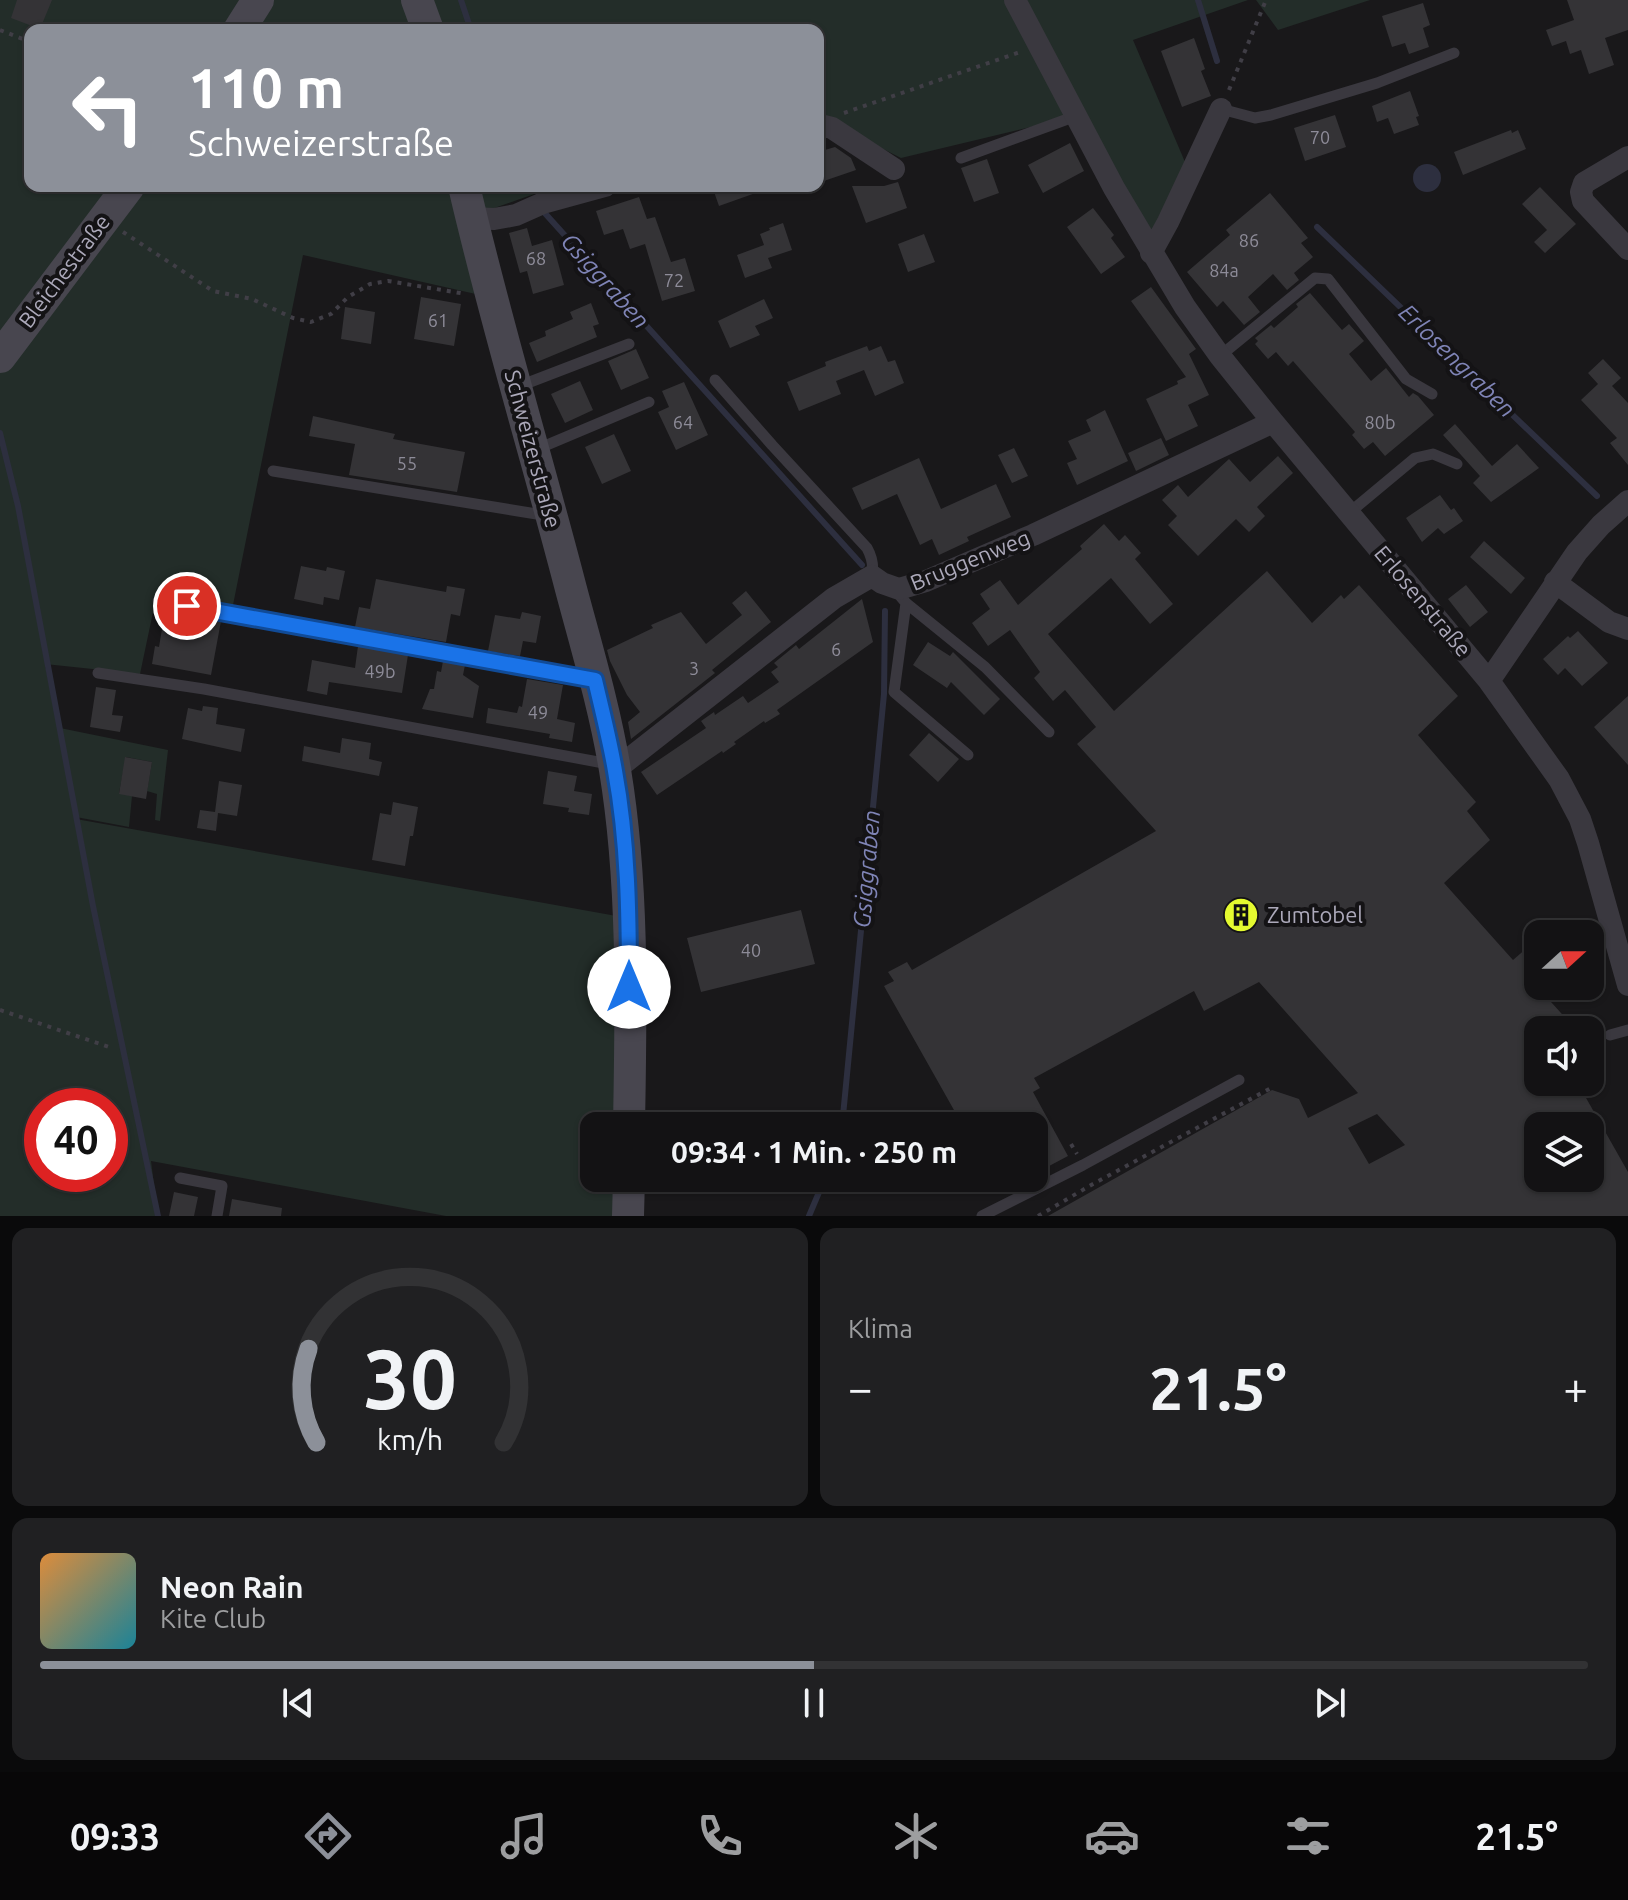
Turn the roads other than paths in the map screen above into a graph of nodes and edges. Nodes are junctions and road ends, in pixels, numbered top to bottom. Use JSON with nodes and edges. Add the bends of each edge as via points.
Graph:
{"nodes":[{"id":1,"x":258,"y":0,"type":"edge"},
{"id":2,"x":417,"y":0,"type":"edge"},
{"id":3,"x":1015,"y":0,"type":"edge"},
{"id":4,"x":243,"y":24,"type":"edge"},
{"id":5,"x":426,"y":24,"type":"edge"},
{"id":6,"x":1454,"y":53,"type":"dead end"},
{"id":7,"x":1221,"y":109,"type":"joint"},
{"id":8,"x":1076,"y":116,"type":"junction"},
{"id":9,"x":825,"y":128,"type":"edge"},
{"id":10,"x":1628,"y":157,"type":"edge"},
{"id":11,"x":961,"y":158,"type":"dead end"},
{"id":12,"x":894,"y":169,"type":"dead end"},
{"id":13,"x":124,"y":192,"type":"edge"},
{"id":14,"x":466,"y":192,"type":"edge"},
{"id":15,"x":583,"y":192,"type":"edge"},
{"id":16,"x":472,"y":218,"type":"junction"},
{"id":17,"x":1628,"y":249,"type":"edge"},
{"id":18,"x":1151,"y":253,"type":"junction"},
{"id":19,"x":629,"y":344,"type":"dead end"},
{"id":20,"x":1220,"y":356,"type":"junction"},
{"id":21,"x":0,"y":357,"type":"edge"},
{"id":22,"x":715,"y":380,"type":"dead end"},
{"id":23,"x":517,"y":387,"type":"junction"},
{"id":24,"x":1432,"y":394,"type":"dead end"},
{"id":25,"x":649,"y":402,"type":"dead end"},
{"id":26,"x":1273,"y":422,"type":"junction"},
{"id":27,"x":534,"y":451,"type":"junction"},
{"id":28,"x":1457,"y":464,"type":"dead end"},
{"id":29,"x":273,"y":471,"type":"dead end"},
{"id":30,"x":1628,"y":501,"type":"edge"},
{"id":31,"x":1349,"y":513,"type":"junction"},
{"id":32,"x":552,"y":516,"type":"junction"},
{"id":33,"x":872,"y":576,"type":"junction"},
{"id":34,"x":1555,"y":582,"type":"junction"},
{"id":35,"x":903,"y":596,"type":"junction"},
{"id":36,"x":158,"y":601,"type":"dead end"},
{"id":37,"x":1628,"y":629,"type":"edge"},
{"id":38,"x":98,"y":673,"type":"dead end"},
{"id":39,"x":595,"y":680,"type":"junction"},
{"id":40,"x":1489,"y":681,"type":"junction"},
{"id":41,"x":1049,"y":732,"type":"dead end"},
{"id":42,"x":968,"y":755,"type":"dead end"},
{"id":43,"x":614,"y":768,"type":"junction"},
{"id":44,"x":1628,"y":985,"type":"edge"},
{"id":45,"x":1628,"y":1030,"type":"edge"},
{"id":46,"x":1610,"y":1035,"type":"dead end"},
{"id":47,"x":1239,"y":1080,"type":"dead end"},
{"id":48,"x":629,"y":1112,"type":"edge"},
{"id":49,"x":180,"y":1178,"type":"dead end"},
{"id":50,"x":629,"y":1192,"type":"edge"},
{"id":51,"x":217,"y":1216,"type":"edge"},
{"id":52,"x":628,"y":1216,"type":"edge"},
{"id":53,"x":982,"y":1216,"type":"edge"}],
"edges":[{"from":1,"to":4,"type":"street"},
{"from":2,"to":5,"type":"street"},
{"from":3,"to":8,"type":"street","name":"Erlosenstraße"},
{"from":6,"to":7,"type":"lane","via":[[1271,115],[1255,118]]},
{"from":7,"to":18,"type":"street"},
{"from":8,"to":11,"type":"lane"},
{"from":8,"to":18,"type":"street","name":"Erlosenstraße"},
{"from":9,"to":12,"type":"street"},
{"from":10,"to":17,"type":"street","via":[[1584,183],[1581,192],[1583,201]]},
{"from":13,"to":21,"type":"street","name":"Bleichestraße"},
{"from":14,"to":16,"type":"street","name":"Schweizerstraße"},
{"from":15,"to":16,"type":"street","via":[[516,215]]},
{"from":16,"to":23,"type":"street","name":"Schweizerstraße"},
{"from":18,"to":20,"type":"street","name":"Erlosenstraße"},
{"from":19,"to":23,"type":"lane"},
{"from":20,"to":24,"type":"lane","via":[[1315,278],[1328,279],[1406,379]]},
{"from":20,"to":26,"type":"street","name":"Erlosenstraße"},
{"from":22,"to":33,"type":"lane","via":[[867,548]]},
{"from":23,"to":27,"type":"street","name":"Schweizerstraße"},
{"from":25,"to":27,"type":"lane"},
{"from":26,"to":31,"type":"street","name":"Erlosenstraße"},
{"from":26,"to":35,"type":"street","name":"Bruggenweg"},
{"from":27,"to":32,"type":"street","name":"Schweizerstraße"},
{"from":28,"to":31,"type":"lane","via":[[1433,454],[1415,458]]},
{"from":29,"to":32,"type":"lane"},
{"from":30,"to":34,"type":"street"},
{"from":31,"to":40,"type":"street","name":"Erlosenstraße"},
{"from":32,"to":39,"type":"street","name":"Schweizerstraße"},
{"from":33,"to":35,"type":"street","name":"Bruggenweg"},
{"from":33,"to":43,"type":"street","via":[[834,598]]},
{"from":34,"to":37,"type":"street","via":[[1609,622]]},
{"from":34,"to":40,"type":"street"},
{"from":35,"to":41,"type":"lane"},
{"from":35,"to":42,"type":"lane","via":[[894,692]]},
{"from":36,"to":39,"type":"lane"},
{"from":38,"to":43,"type":"lane"},
{"from":39,"to":43,"type":"street","name":"Schweizerstraße"},
{"from":40,"to":44,"type":"street","name":"Erlosenstraße","via":[[1559,779],[1580,819]]},
{"from":43,"to":48,"type":"street","name":"Schweizerstraße","via":[[629,910]]},
{"from":45,"to":46,"type":"lane"},
{"from":47,"to":53,"type":"lane"},
{"from":49,"to":51,"type":"lane","via":[[222,1186]]},
{"from":50,"to":52,"type":"street"}]}
